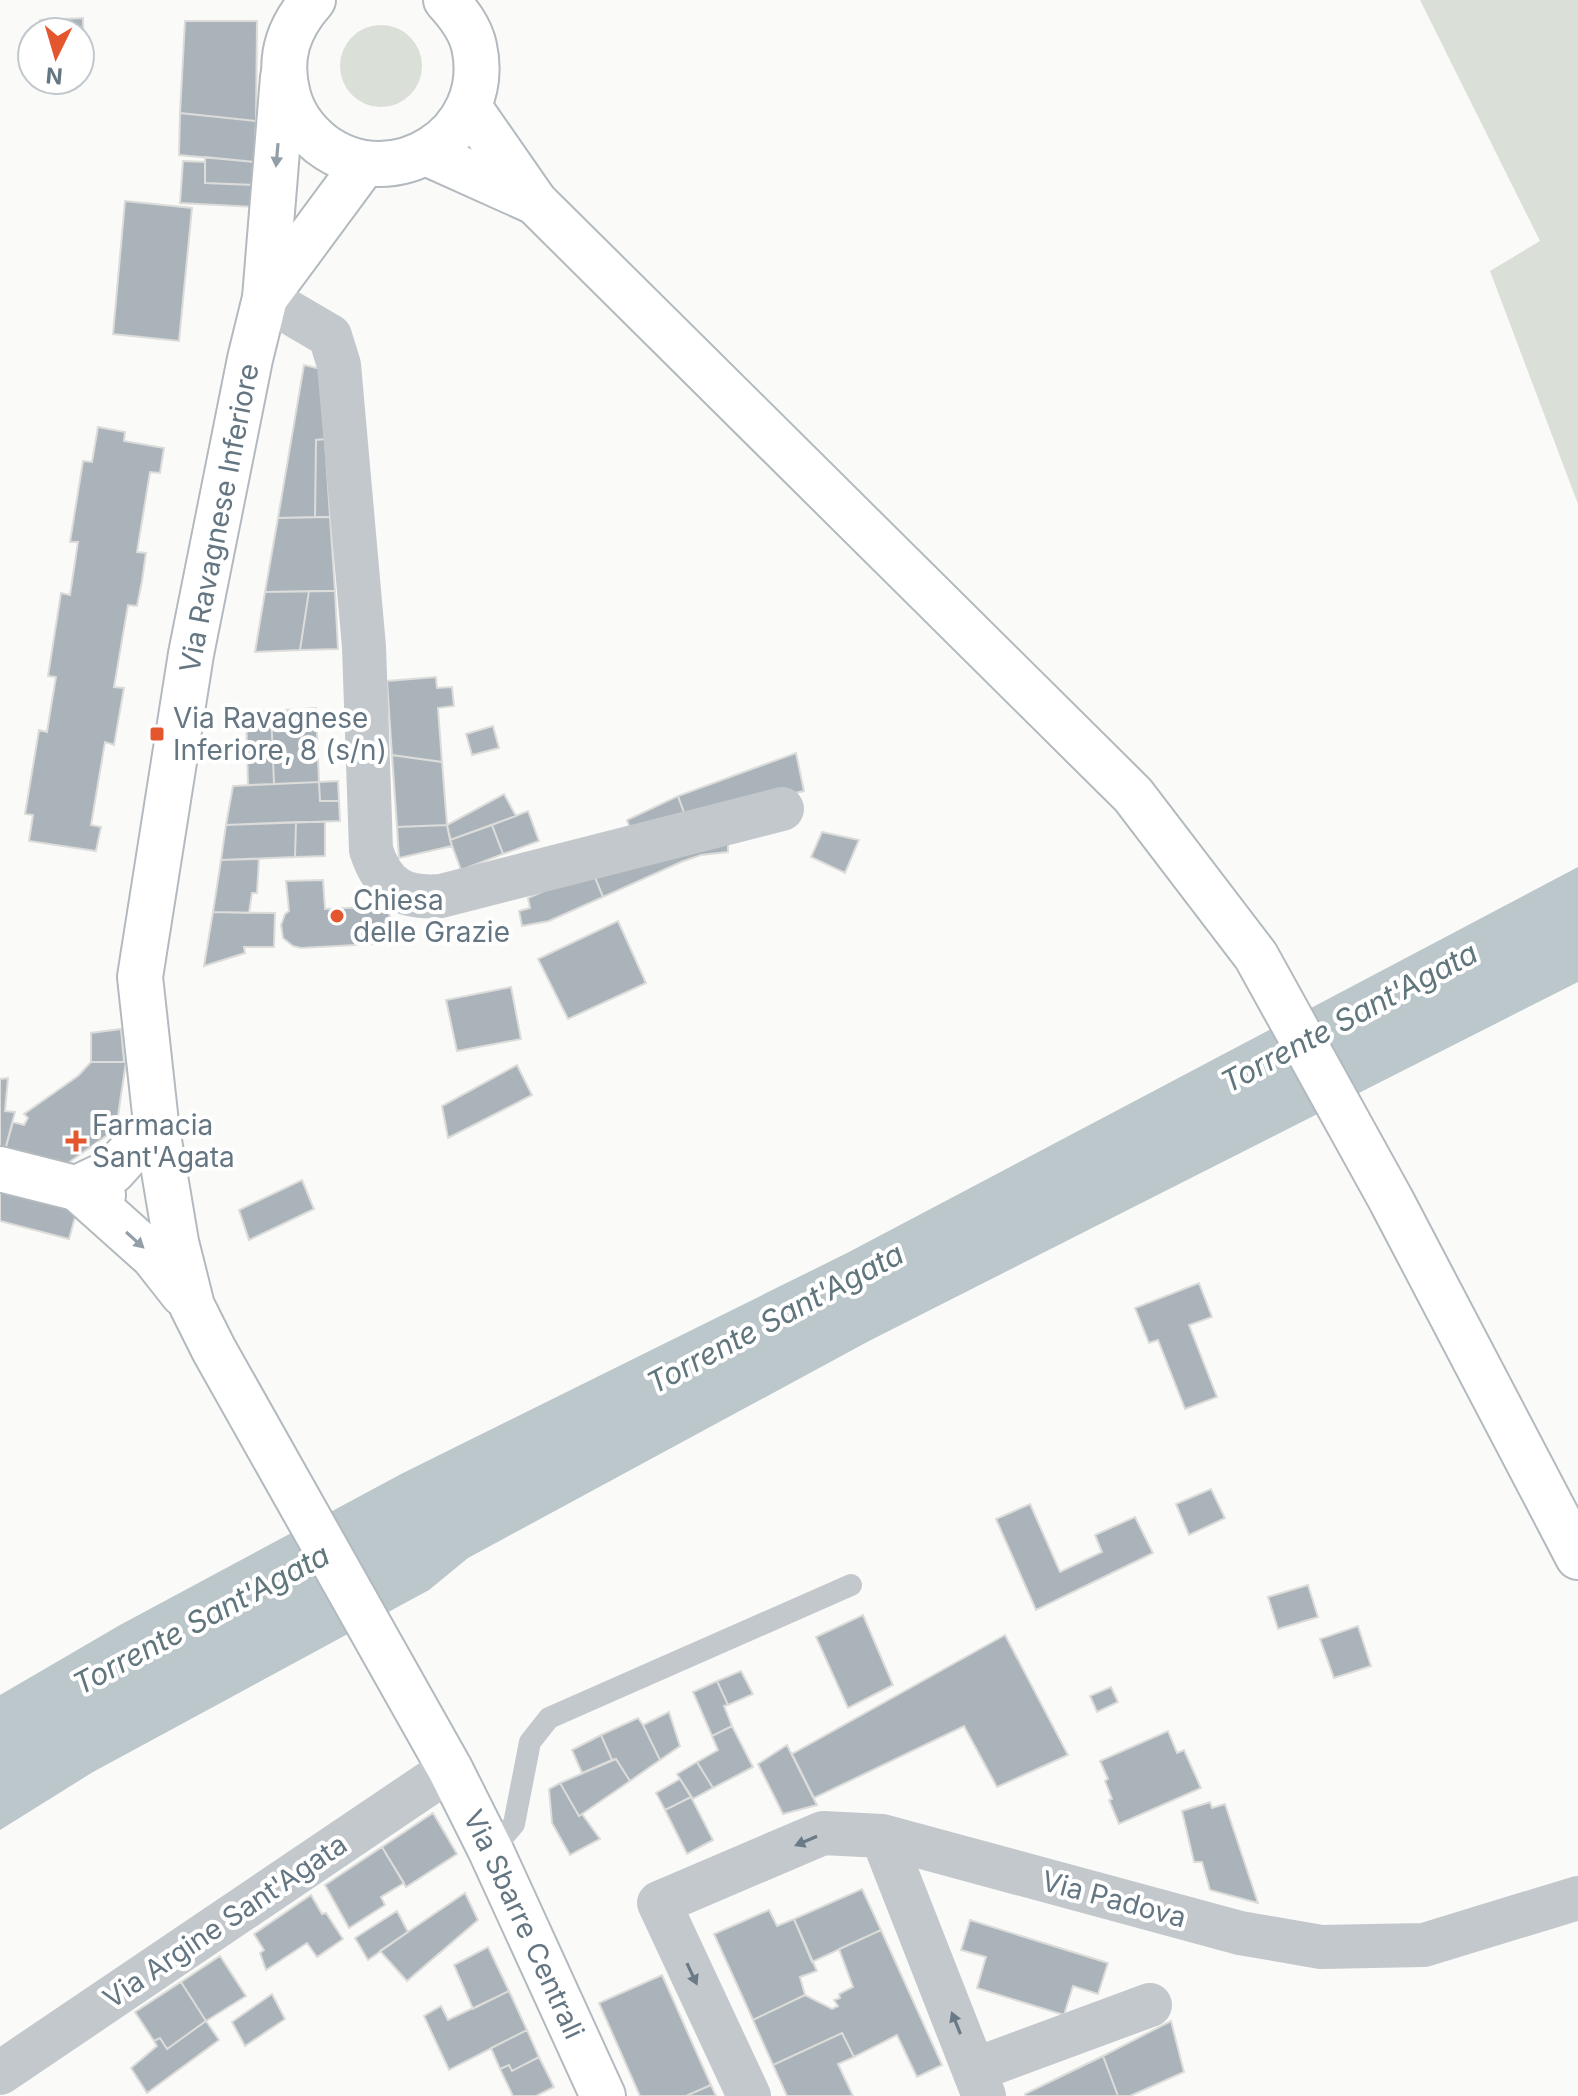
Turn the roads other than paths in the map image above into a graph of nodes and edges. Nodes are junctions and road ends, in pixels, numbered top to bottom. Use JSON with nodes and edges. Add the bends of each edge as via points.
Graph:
{"nodes":[{"id":1,"x":287,"y":0,"type":"edge"},
{"id":2,"x":313,"y":0,"type":"edge"},
{"id":3,"x":446,"y":0,"type":"edge"},
{"id":4,"x":285,"y":61,"type":"junction"},
{"id":5,"x":469,"y":107,"type":"junction"},
{"id":6,"x":426,"y":153,"type":"junction"},
{"id":7,"x":364,"y":164,"type":"junction"},
{"id":8,"x":535,"y":202,"type":"junction"},
{"id":9,"x":265,"y":298,"type":"junction"},
{"id":10,"x":782,"y":809,"type":"dead end"},
{"id":11,"x":156,"y":1123,"type":"junction"},
{"id":12,"x":0,"y":1169,"type":"edge"},
{"id":13,"x":77,"y":1188,"type":"junction"},
{"id":14,"x":171,"y":1213,"type":"junction"},
{"id":15,"x":192,"y":1306,"type":"junction"},
{"id":16,"x":214,"y":1350,"type":"joint"},
{"id":17,"x":1578,"y":1557,"type":"edge"},
{"id":18,"x":851,"y":1585,"type":"dead end"},
{"id":19,"x":446,"y":1763,"type":"junction"},
{"id":20,"x":882,"y":1836,"type":"junction"},
{"id":21,"x":491,"y":1851,"type":"junction"},
{"id":22,"x":1578,"y":1898,"type":"edge"},
{"id":23,"x":1150,"y":2005,"type":"dead end"},
{"id":24,"x":0,"y":2073,"type":"edge"},
{"id":25,"x":979,"y":2083,"type":"edge"},
{"id":26,"x":603,"y":2096,"type":"edge"},
{"id":27,"x":749,"y":2096,"type":"edge"}],
"edges":[{"from":1,"to":4,"type":"main road"},
{"from":2,"to":4,"type":"main road","via":[[298,16]]},
{"from":3,"to":5,"type":"main road","via":[[461,16],[474,45],[477,77]]},
{"from":4,"to":7,"type":"main road","via":[[291,108],[309,134],[334,154]]},
{"from":4,"to":9,"type":"main road","one_way":true},
{"from":5,"to":6,"type":"main road","via":[[451,135]]},
{"from":5,"to":8,"type":"main road"},
{"from":6,"to":7,"type":"main road","via":[[396,164]]},
{"from":6,"to":8,"type":"main road"},
{"from":7,"to":9,"type":"main road"},
{"from":8,"to":17,"type":"main road","via":[[1133,795],[1256,956]]},
{"from":9,"to":10,"type":"street","via":[[330,336],[339,365],[364,647],[371,850],[388,883],[422,898],[441,896]]},
{"from":9,"to":11,"type":"main road","name":"Via Ravagnese Inferiore","via":[[191,654],[140,977]]},
{"from":11,"to":13,"type":"main road","via":[[113,1171]]},
{"from":11,"to":14,"type":"main road","name":"Via Ravagnese Inferiore"},
{"from":12,"to":13,"type":"main road"},
{"from":13,"to":14,"type":"main road"},
{"from":13,"to":15,"type":"main road","one_way":true,"via":[[153,1256]]},
{"from":14,"to":15,"type":"main road","name":"Via Ravagnese Inferiore"},
{"from":15,"to":16,"type":"main road","name":"Via Ravagnese Inferiore"},
{"from":16,"to":19,"type":"main road","name":"Via Sbarre Centrali"},
{"from":18,"to":21,"type":"lane","via":[[549,1718],[530,1742],[514,1824]]},
{"from":19,"to":21,"type":"main road","name":"Via Sbarre Centrali"},
{"from":19,"to":24,"type":"street","name":"Via Argine Sant'Agata"},
{"from":20,"to":22,"type":"street","name":"Via Padova","via":[[1240,1933],[1321,1947],[1424,1945]]},
{"from":25,"to":20,"type":"street","one_way":true},
{"from":20,"to":27,"type":"street","name":"Via Padova","one_way":true,"via":[[823,1833],[659,1903]]},
{"from":21,"to":26,"type":"main road","name":"Via Sbarre Centrali"},
{"from":23,"to":25,"type":"street"}]}
